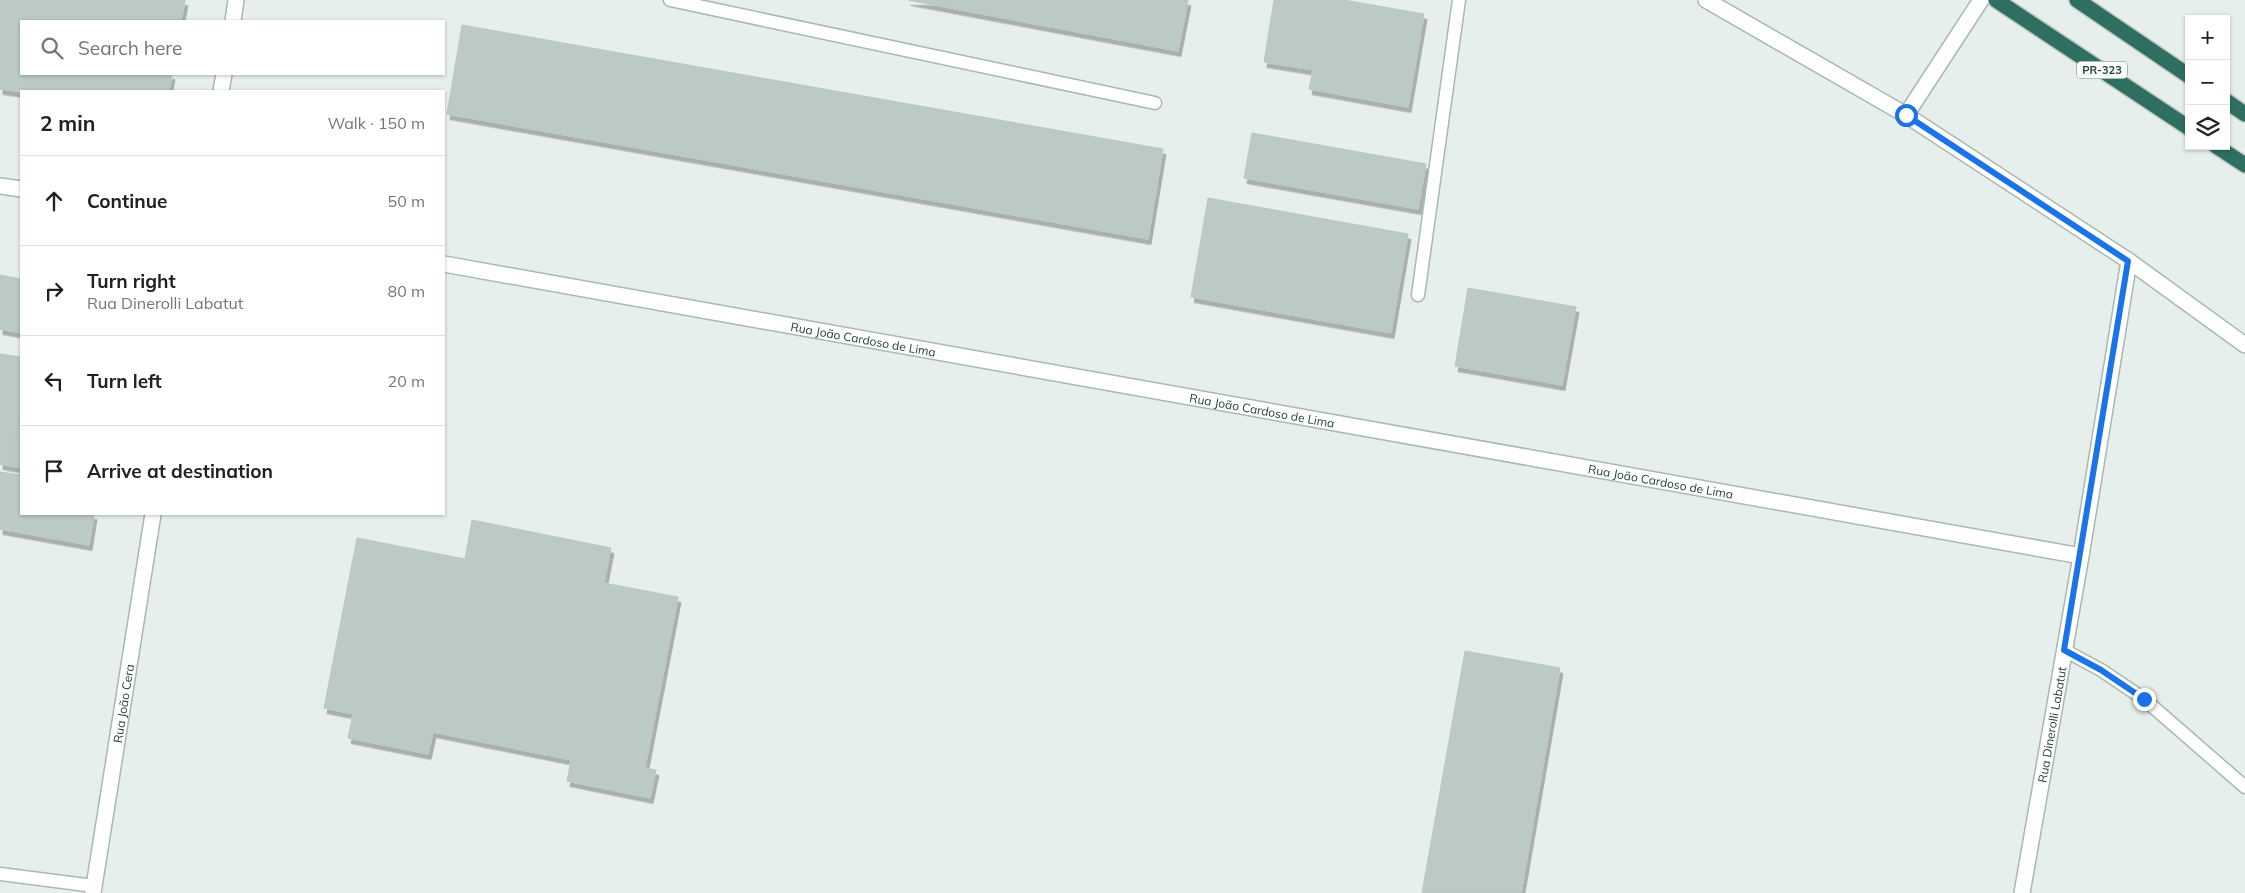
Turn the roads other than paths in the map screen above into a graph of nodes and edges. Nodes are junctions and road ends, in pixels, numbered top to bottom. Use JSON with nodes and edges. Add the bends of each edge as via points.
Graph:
{"nodes":[{"id":1,"x":236,"y":0,"type":"edge"},
{"id":2,"x":670,"y":0,"type":"edge"},
{"id":3,"x":1459,"y":0,"type":"edge"},
{"id":4,"x":1706,"y":0,"type":"edge"},
{"id":5,"x":1981,"y":0,"type":"edge"},
{"id":6,"x":1996,"y":0,"type":"edge"},
{"id":7,"x":2077,"y":0,"type":"edge"},
{"id":8,"x":233,"y":20,"type":"edge"},
{"id":9,"x":2185,"y":73,"type":"edge"},
{"id":10,"x":224,"y":75,"type":"edge"},
{"id":11,"x":221,"y":90,"type":"edge"},
{"id":12,"x":1156,"y":103,"type":"dead end"},
{"id":13,"x":2230,"y":104,"type":"edge"},
{"id":14,"x":2245,"y":114,"type":"edge"},
{"id":15,"x":1906,"y":115,"type":"junction"},
{"id":16,"x":2185,"y":125,"type":"edge"},
{"id":17,"x":2222,"y":150,"type":"edge"},
{"id":18,"x":2245,"y":165,"type":"edge"},
{"id":19,"x":0,"y":186,"type":"edge"},
{"id":20,"x":20,"y":189,"type":"edge"},
{"id":21,"x":2128,"y":261,"type":"junction"},
{"id":22,"x":445,"y":264,"type":"edge"},
{"id":23,"x":1418,"y":295,"type":"dead end"},
{"id":24,"x":2245,"y":345,"type":"edge"},
{"id":25,"x":153,"y":515,"type":"edge"},
{"id":26,"x":2081,"y":556,"type":"junction"},
{"id":27,"x":2064,"y":650,"type":"junction"},
{"id":28,"x":2245,"y":787,"type":"edge"},
{"id":29,"x":0,"y":874,"type":"edge"},
{"id":30,"x":94,"y":890,"type":"edge"},
{"id":31,"x":2022,"y":893,"type":"edge"}],
"edges":[{"from":1,"to":8,"type":"street"},
{"from":2,"to":12,"type":"lane"},
{"from":3,"to":23,"type":"lane"},
{"from":4,"to":15,"type":"street"},
{"from":5,"to":15,"type":"street"},
{"from":6,"to":16,"type":"highway","number":"PR-323"},
{"from":7,"to":9,"type":"highway"},
{"from":10,"to":11,"type":"street"},
{"from":13,"to":14,"type":"highway"},
{"from":15,"to":21,"type":"street"},
{"from":17,"to":18,"type":"highway"},
{"from":19,"to":20,"type":"street"},
{"from":21,"to":24,"type":"street"},
{"from":21,"to":26,"type":"street","name":"Rua Dinerolli Labatut"},
{"from":22,"to":26,"type":"street","name":"Rua João Cardoso de Lima"},
{"from":25,"to":30,"type":"street","name":"Rua João Cera"},
{"from":26,"to":27,"type":"street","name":"Rua Dinerolli Labatut"},
{"from":27,"to":28,"type":"lane","via":[[2144,699]]},
{"from":27,"to":31,"type":"street","name":"Rua Dinerolli Labatut"},
{"from":29,"to":30,"type":"lane"}]}
